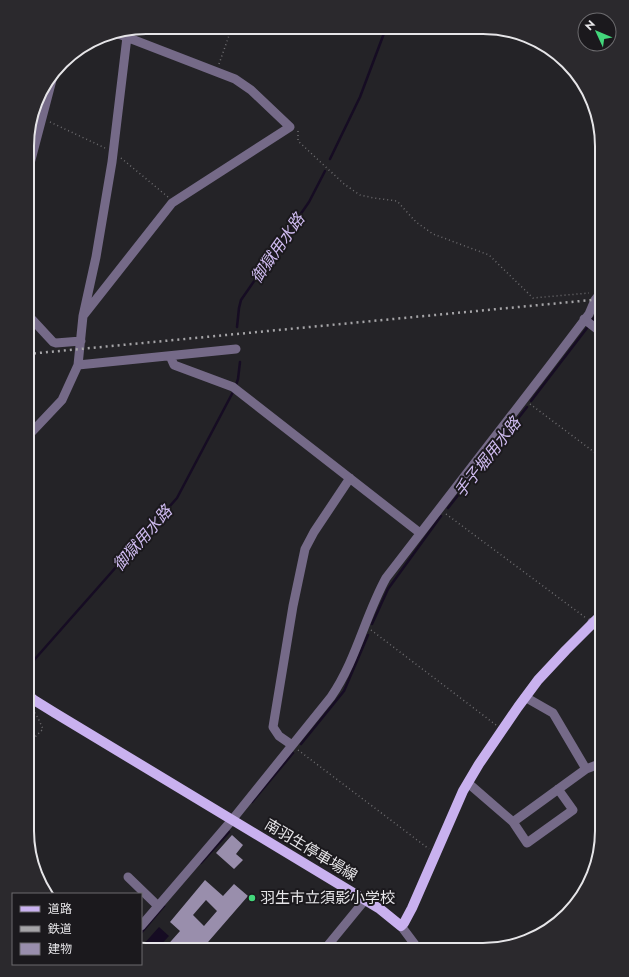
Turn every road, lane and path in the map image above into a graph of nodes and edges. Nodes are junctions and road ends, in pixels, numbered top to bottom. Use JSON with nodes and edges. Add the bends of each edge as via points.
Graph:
{"nodes":[{"id":1,"x":230,"y":34,"type":"edge"},
{"id":2,"x":129,"y":35,"type":"edge"},
{"id":3,"x":131,"y":35,"type":"edge"},
{"id":4,"x":216,"y":72,"type":"junction"},
{"id":5,"x":50,"y":89,"type":"edge"},
{"id":6,"x":42,"y":118,"type":"junction"},
{"id":7,"x":290,"y":127,"type":"junction"},
{"id":8,"x":34,"y":148,"type":"edge"},
{"id":9,"x":113,"y":152,"type":"junction"},
{"id":10,"x":174,"y":202,"type":"junction"},
{"id":11,"x":595,"y":292,"type":"edge"},
{"id":12,"x":595,"y":300,"type":"edge"},
{"id":13,"x":83,"y":316,"type":"junction"},
{"id":14,"x":584,"y":320,"type":"junction"},
{"id":15,"x":34,"y":321,"type":"edge"},
{"id":16,"x":595,"y":326,"type":"edge"},
{"id":17,"x":81,"y":341,"type":"junction"},
{"id":18,"x":236,"y":349,"type":"dead end"},
{"id":19,"x":170,"y":356,"type":"junction"},
{"id":20,"x":78,"y":365,"type":"junction"},
{"id":21,"x":524,"y":400,"type":"junction"},
{"id":22,"x":34,"y":430,"type":"edge"},
{"id":23,"x":595,"y":453,"type":"edge"},
{"id":24,"x":350,"y":478,"type":"junction"},
{"id":25,"x":439,"y":509,"type":"junction"},
{"id":26,"x":420,"y":533,"type":"junction"},
{"id":27,"x":595,"y":619,"type":"edge"},
{"id":28,"x":592,"y":622,"type":"junction"},
{"id":29,"x":595,"y":625,"type":"edge"},
{"id":30,"x":364,"y":627,"type":"junction"},
{"id":31,"x":525,"y":697,"type":"junction"},
{"id":32,"x":34,"y":699,"type":"edge"},
{"id":33,"x":34,"y":712,"type":"edge"},
{"id":34,"x":503,"y":728,"type":"junction"},
{"id":35,"x":34,"y":738,"type":"edge"},
{"id":36,"x":292,"y":745,"type":"junction"},
{"id":37,"x":595,"y":766,"type":"edge"},
{"id":38,"x":586,"y":769,"type":"junction"},
{"id":39,"x":468,"y":783,"type":"junction"},
{"id":40,"x":558,"y":789,"type":"junction"},
{"id":41,"x":232,"y":820,"type":"junction"},
{"id":42,"x":513,"y":822,"type":"junction"},
{"id":43,"x":435,"y":854,"type":"junction"},
{"id":44,"x":128,"y":877,"type":"dead end"},
{"id":45,"x":365,"y":900,"type":"junction"},
{"id":46,"x":158,"y":906,"type":"junction"},
{"id":47,"x":142,"y":925,"type":"edge"},
{"id":48,"x":401,"y":926,"type":"junction"},
{"id":49,"x":330,"y":943,"type":"edge"},
{"id":50,"x":414,"y":943,"type":"edge"}],
"edges":[{"from":1,"to":4,"type":"path"},
{"from":2,"to":9,"type":"street"},
{"from":3,"to":4,"type":"street"},
{"from":4,"to":7,"type":"street","via":[[235,79],[246,87]]},
{"from":5,"to":6,"type":"street"},
{"from":6,"to":8,"type":"street"},
{"from":6,"to":9,"type":"path"},
{"from":7,"to":10,"type":"street"},
{"from":7,"to":11,"type":"path","via":[[298,130],[298,141],[344,184],[360,194],[397,201],[416,222],[433,234],[489,255],[533,298]]},
{"from":9,"to":10,"type":"path"},
{"from":9,"to":13,"type":"street","via":[[96,257]]},
{"from":10,"to":13,"type":"street"},
{"from":12,"to":14,"type":"street"},
{"from":13,"to":17,"type":"street"},
{"from":14,"to":16,"type":"street"},
{"from":14,"to":21,"type":"street"},
{"from":15,"to":17,"type":"street","via":[[53,342]]},
{"from":17,"to":20,"type":"street"},
{"from":18,"to":19,"type":"street"},
{"from":19,"to":20,"type":"street"},
{"from":19,"to":24,"type":"street","via":[[174,365],[238,391]]},
{"from":20,"to":22,"type":"street","via":[[62,400]]},
{"from":21,"to":23,"type":"path"},
{"from":21,"to":25,"type":"street"},
{"from":24,"to":26,"type":"street"},
{"from":24,"to":36,"type":"street","via":[[305,549],[273,727],[279,736]]},
{"from":25,"to":26,"type":"street"},
{"from":25,"to":28,"type":"path"},
{"from":26,"to":30,"type":"street","via":[[386,578]]},
{"from":27,"to":28,"type":"main road"},
{"from":28,"to":29,"type":"street"},
{"from":28,"to":31,"type":"main road","via":[[548,668]]},
{"from":30,"to":34,"type":"path"},
{"from":30,"to":36,"type":"street","via":[[343,679]]},
{"from":31,"to":34,"type":"main road"},
{"from":31,"to":38,"type":"street","via":[[553,713]]},
{"from":32,"to":41,"type":"main road","name":"南羽生停車場線"},
{"from":33,"to":35,"type":"path","via":[[43,729]]},
{"from":34,"to":39,"type":"main road"},
{"from":36,"to":41,"type":"street"},
{"from":36,"to":43,"type":"path"},
{"from":37,"to":38,"type":"street"},
{"from":38,"to":40,"type":"street"},
{"from":39,"to":42,"type":"street"},
{"from":39,"to":43,"type":"main road"},
{"from":40,"to":42,"type":"street"},
{"from":40,"to":42,"type":"street","via":[[573,810],[527,843]]},
{"from":41,"to":45,"type":"main road","name":"南羽生停車場線"},
{"from":41,"to":46,"type":"street"},
{"from":43,"to":48,"type":"main road"},
{"from":44,"to":46,"type":"street"},
{"from":45,"to":48,"type":"main road","name":"南羽生停車場線"},
{"from":45,"to":49,"type":"street"},
{"from":46,"to":47,"type":"street"},
{"from":48,"to":50,"type":"street"}]}
